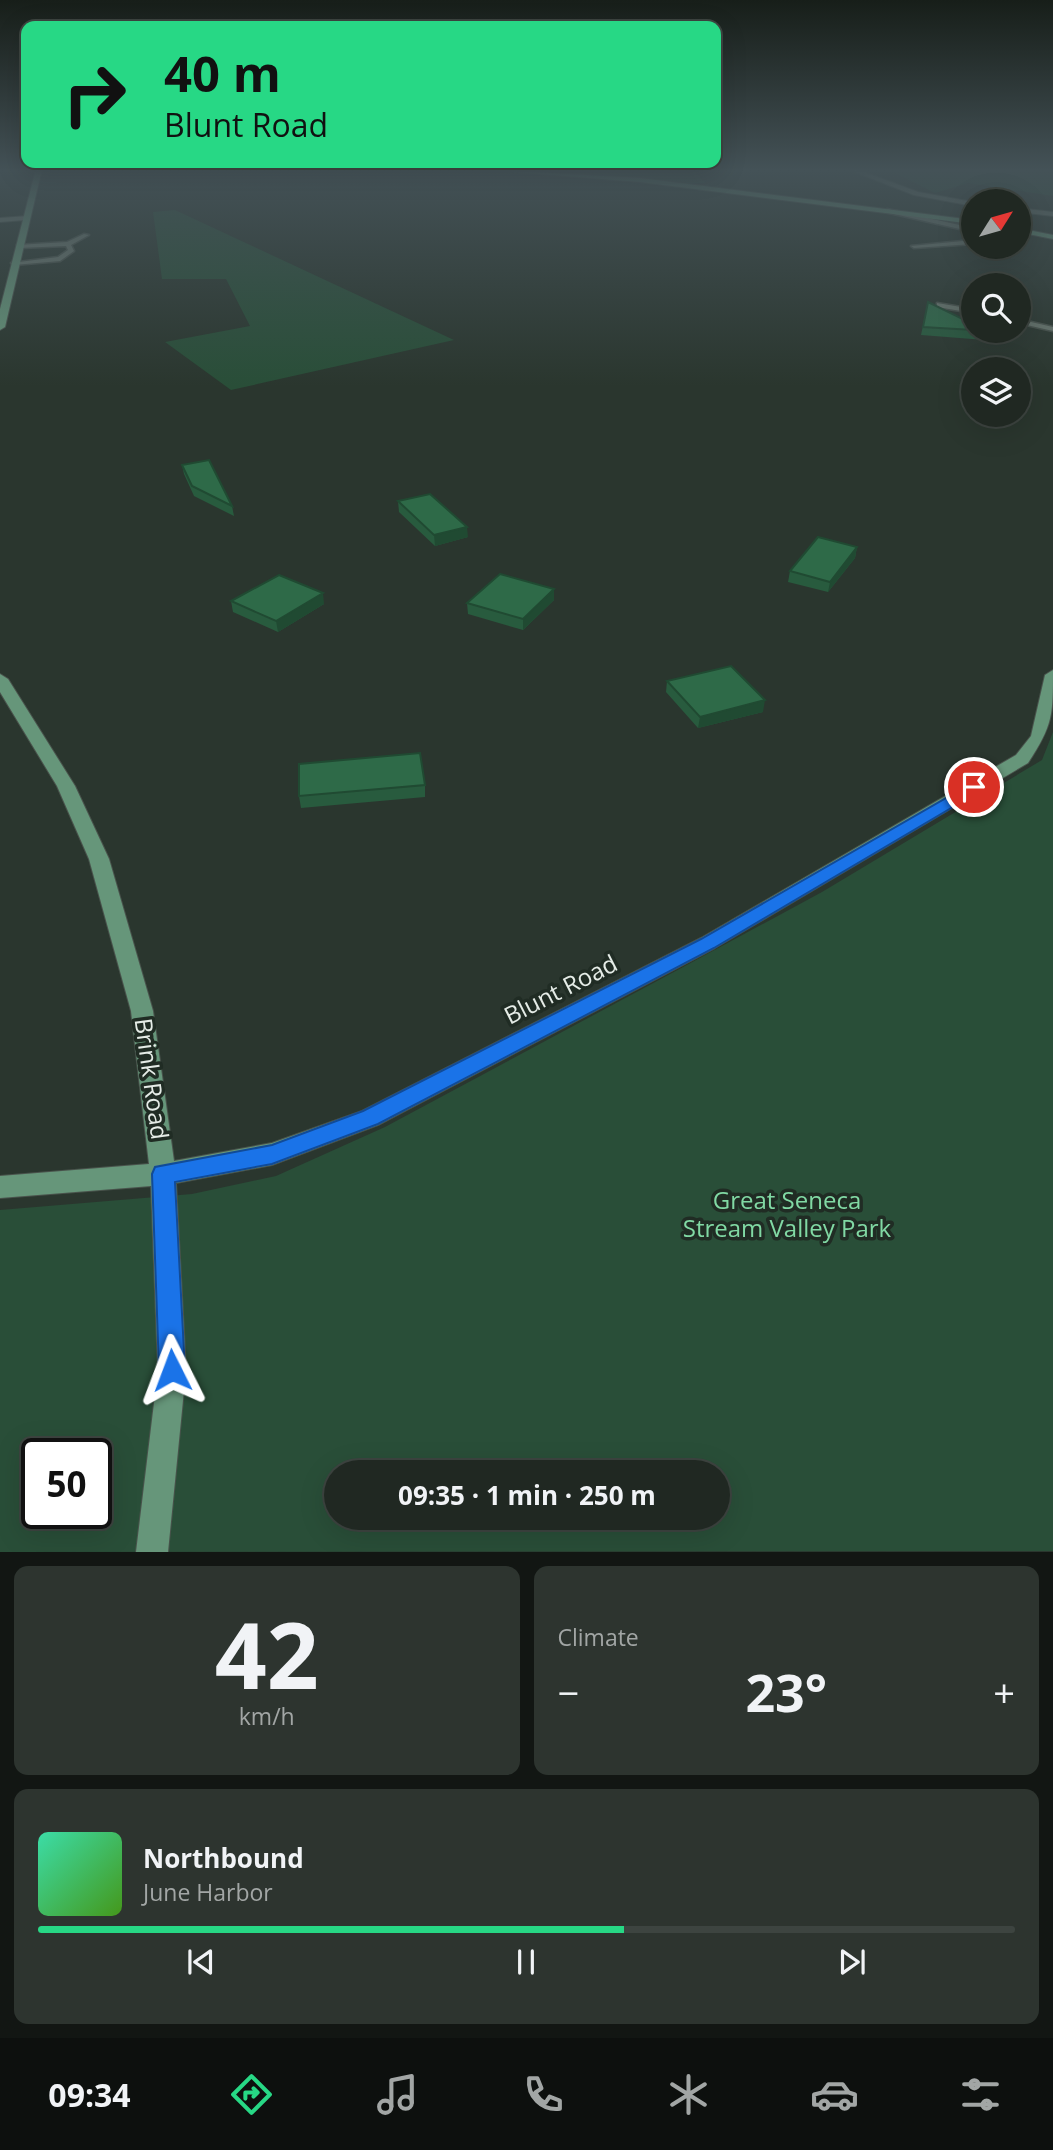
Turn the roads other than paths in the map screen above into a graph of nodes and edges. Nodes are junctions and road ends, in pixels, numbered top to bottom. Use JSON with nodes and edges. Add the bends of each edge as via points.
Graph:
{"nodes":[{"id":1,"x":20,"y":241,"type":"edge"},
{"id":2,"x":73,"y":241,"type":"edge"},
{"id":3,"x":961,"y":243,"type":"edge"},
{"id":4,"x":68,"y":244,"type":"junction"},
{"id":5,"x":19,"y":246,"type":"junction"},
{"id":6,"x":914,"y":246,"type":"dead end"},
{"id":7,"x":15,"y":263,"type":"junction"},
{"id":8,"x":940,"y":305,"type":"edge"},
{"id":9,"x":961,"y":309,"type":"edge"},
{"id":10,"x":1031,"y":324,"type":"edge"},
{"id":11,"x":0,"y":327,"type":"edge"},
{"id":12,"x":1053,"y":329,"type":"edge"},
{"id":13,"x":1053,"y":675,"type":"edge"},
{"id":14,"x":0,"y":679,"type":"edge"},
{"id":15,"x":163,"y":1174,"type":"junction"},
{"id":16,"x":0,"y":1187,"type":"edge"},
{"id":17,"x":152,"y":1552,"type":"edge"}],
"edges":[{"from":1,"to":5,"type":"street"},
{"from":2,"to":4,"type":"lane"},
{"from":3,"to":6,"type":"lane"},
{"from":4,"to":5,"type":"lane"},
{"from":4,"to":7,"type":"lane","via":[[71,251],[66,256]]},
{"from":5,"to":7,"type":"street"},
{"from":7,"to":11,"type":"street"},
{"from":8,"to":9,"type":"lane"},
{"from":10,"to":12,"type":"lane"},
{"from":13,"to":15,"type":"street","name":"Blunt Road","via":[[1039,736],[1022,759],[708,943],[370,1118],[272,1154]]},
{"from":14,"to":15,"type":"street","name":"Brink Road","via":[[66,786],[99,859],[142,1011]]},
{"from":15,"to":16,"type":"street","name":"Blunt Road"},
{"from":15,"to":17,"type":"street","name":"Brink Road","via":[[172,1370]]}]}
